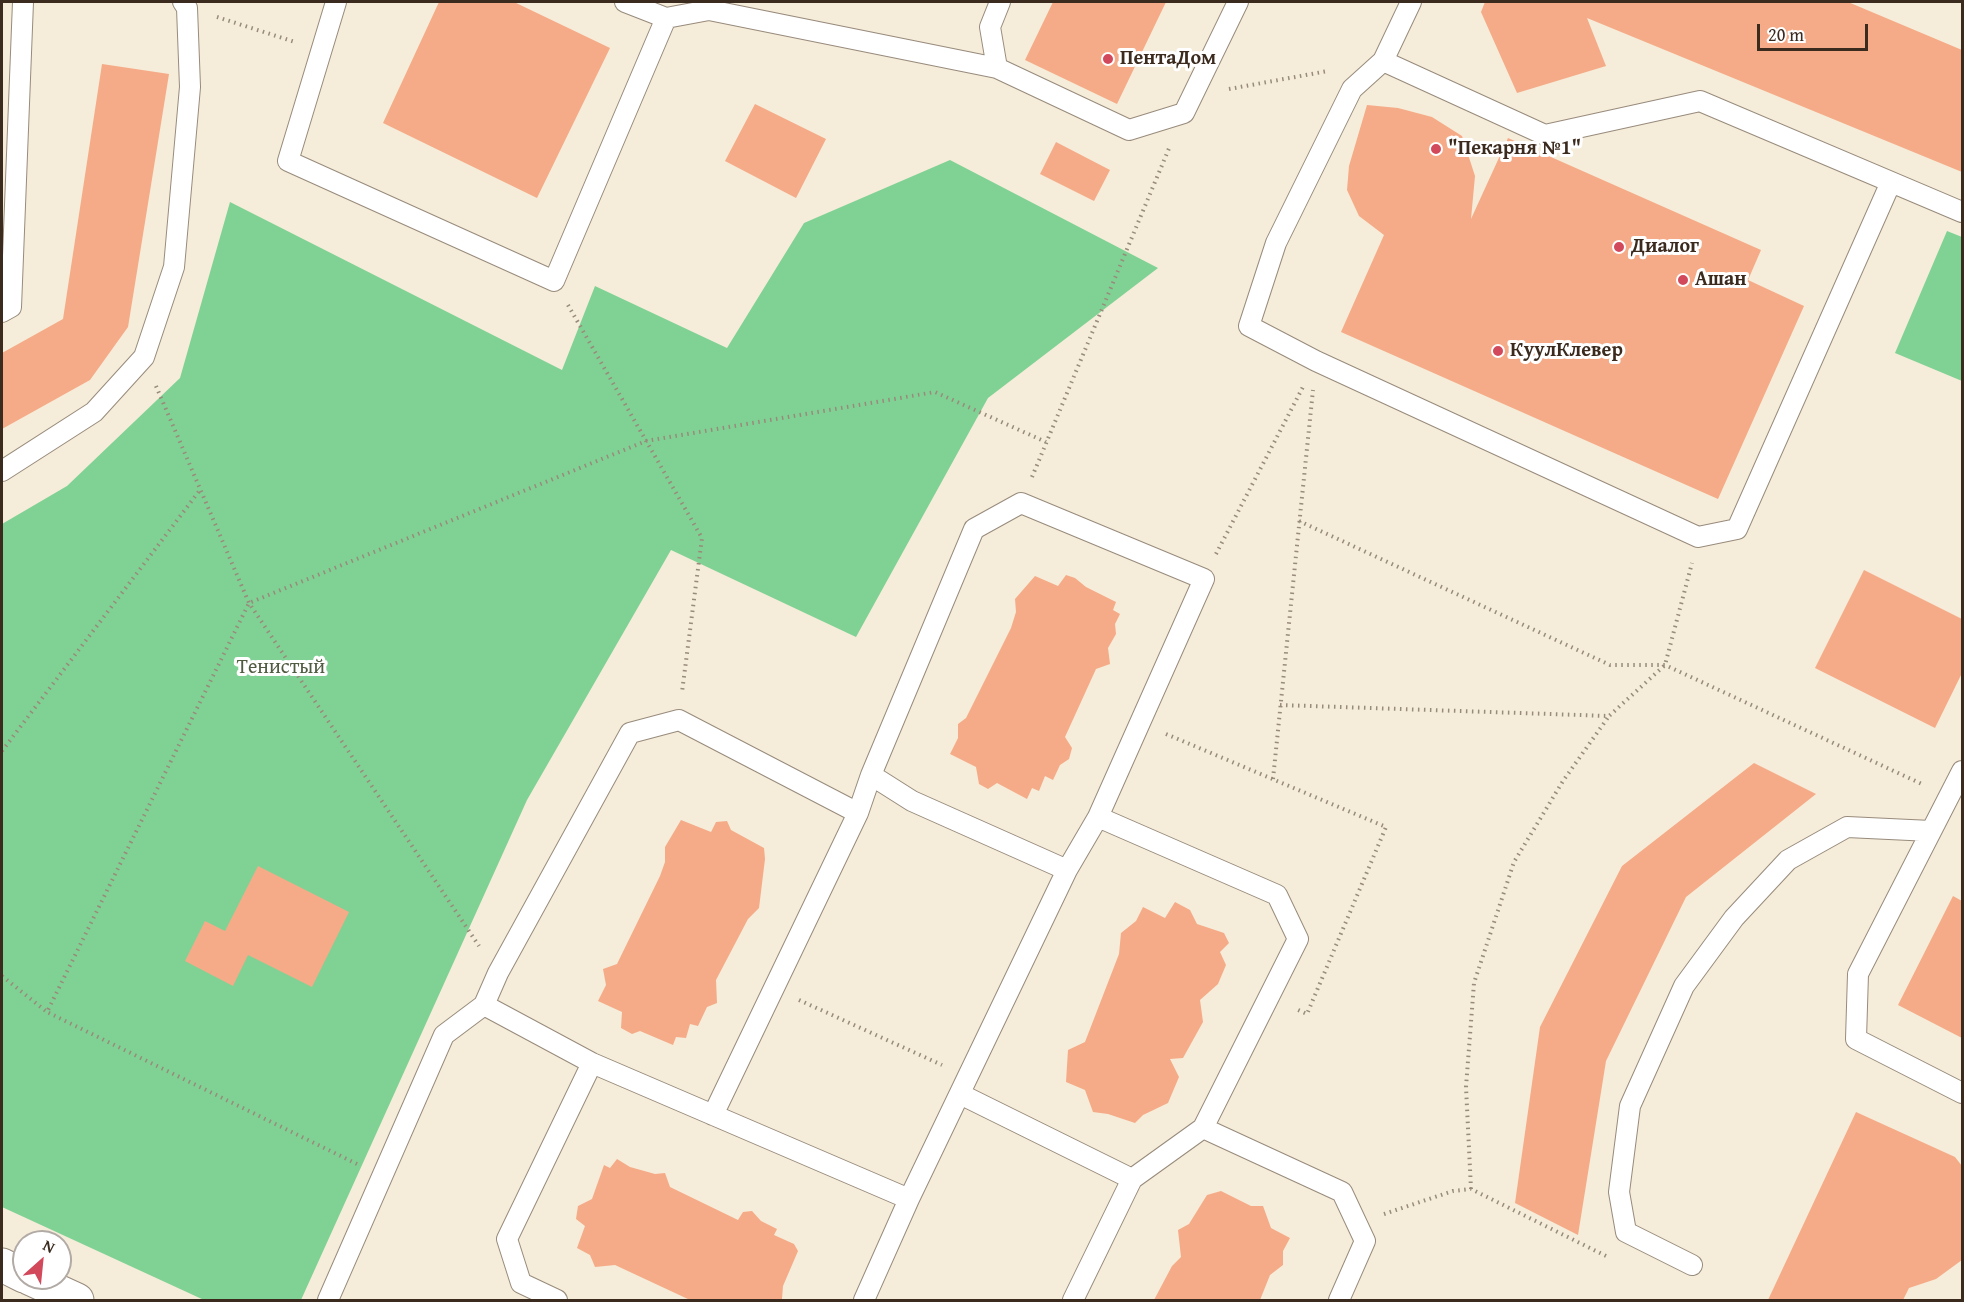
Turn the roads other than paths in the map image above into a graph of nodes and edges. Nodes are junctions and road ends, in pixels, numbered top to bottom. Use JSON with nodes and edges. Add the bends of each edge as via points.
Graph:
{"nodes":[{"id":1,"x":23,"y":2,"type":"edge"},
{"id":2,"x":336,"y":2,"type":"edge"},
{"id":3,"x":625,"y":2,"type":"edge"},
{"id":4,"x":1000,"y":2,"type":"edge"},
{"id":5,"x":1238,"y":2,"type":"edge"},
{"id":6,"x":1411,"y":2,"type":"edge"},
{"id":7,"x":185,"y":5,"type":"edge"},
{"id":8,"x":666,"y":18,"type":"junction"},
{"id":9,"x":1383,"y":61,"type":"junction"},
{"id":10,"x":997,"y":68,"type":"junction"},
{"id":11,"x":1891,"y":182,"type":"junction"},
{"id":12,"x":1962,"y":212,"type":"edge"},
{"id":13,"x":2,"y":312,"type":"edge"},
{"id":14,"x":2,"y":471,"type":"edge"},
{"id":15,"x":1962,"y":771,"type":"edge"},
{"id":16,"x":871,"y":775,"type":"junction"},
{"id":17,"x":858,"y":813,"type":"junction"},
{"id":18,"x":1098,"y":817,"type":"junction"},
{"id":19,"x":1931,"y":831,"type":"junction"},
{"id":20,"x":1067,"y":870,"type":"junction"},
{"id":21,"x":484,"y":1005,"type":"junction"},
{"id":22,"x":592,"y":1063,"type":"junction"},
{"id":23,"x":964,"y":1086,"type":"junction"},
{"id":24,"x":1962,"y":1093,"type":"edge"},
{"id":25,"x":713,"y":1115,"type":"junction"},
{"id":26,"x":1203,"y":1128,"type":"junction"},
{"id":27,"x":1132,"y":1179,"type":"junction"},
{"id":28,"x":909,"y":1199,"type":"junction"},
{"id":29,"x":1692,"y":1264,"type":"dead end"},
{"id":30,"x":55,"y":1290,"type":"edge"},
{"id":31,"x":77,"y":1300,"type":"edge"},
{"id":32,"x":328,"y":1300,"type":"edge"},
{"id":33,"x":558,"y":1300,"type":"edge"},
{"id":34,"x":864,"y":1300,"type":"edge"},
{"id":35,"x":1073,"y":1300,"type":"edge"},
{"id":36,"x":1339,"y":1300,"type":"edge"}],
"edges":[{"from":1,"to":13,"type":"lane","via":[[11,307]]},
{"from":2,"to":8,"type":"lane","via":[[288,161],[554,281]]},
{"from":3,"to":8,"type":"lane"},
{"from":4,"to":10,"type":"lane","via":[[990,27]]},
{"from":5,"to":10,"type":"lane","via":[[1189,105],[1129,130]]},
{"from":6,"to":9,"type":"lane"},
{"from":7,"to":14,"type":"lane","via":[[190,87],[174,267],[144,357],[94,412]]},
{"from":8,"to":10,"type":"lane","via":[[709,10]]},
{"from":9,"to":11,"type":"lane","via":[[1545,135],[1700,101]]},
{"from":9,"to":11,"type":"lane","via":[[1352,89],[1276,243],[1249,326],[1316,361],[1698,537],[1737,529]]},
{"from":11,"to":12,"type":"lane"},
{"from":15,"to":19,"type":"lane"},
{"from":16,"to":17,"type":"lane"},
{"from":16,"to":18,"type":"lane","via":[[974,529],[1021,503],[1204,579]]},
{"from":16,"to":20,"type":"lane","via":[[912,801]]},
{"from":17,"to":21,"type":"lane","via":[[679,720],[630,733]]},
{"from":17,"to":25,"type":"lane"},
{"from":18,"to":20,"type":"lane"},
{"from":18,"to":26,"type":"lane","via":[[1277,895],[1298,939]]},
{"from":19,"to":24,"type":"lane","via":[[1858,974],[1856,1039]]},
{"from":19,"to":29,"type":"lane","via":[[1846,827],[1788,860],[1734,918],[1684,986],[1630,1106],[1619,1192],[1626,1232]]},
{"from":20,"to":23,"type":"lane"},
{"from":21,"to":22,"type":"lane"},
{"from":21,"to":32,"type":"lane","via":[[444,1035]]},
{"from":22,"to":25,"type":"lane"},
{"from":22,"to":33,"type":"lane","via":[[507,1239],[521,1283]]},
{"from":23,"to":27,"type":"lane"},
{"from":23,"to":28,"type":"lane"},
{"from":25,"to":28,"type":"lane"},
{"from":26,"to":27,"type":"lane"},
{"from":26,"to":36,"type":"lane","via":[[1342,1192],[1365,1241]]},
{"from":27,"to":35,"type":"lane"},
{"from":28,"to":34,"type":"lane"},
{"from":30,"to":31,"type":"street"}]}
